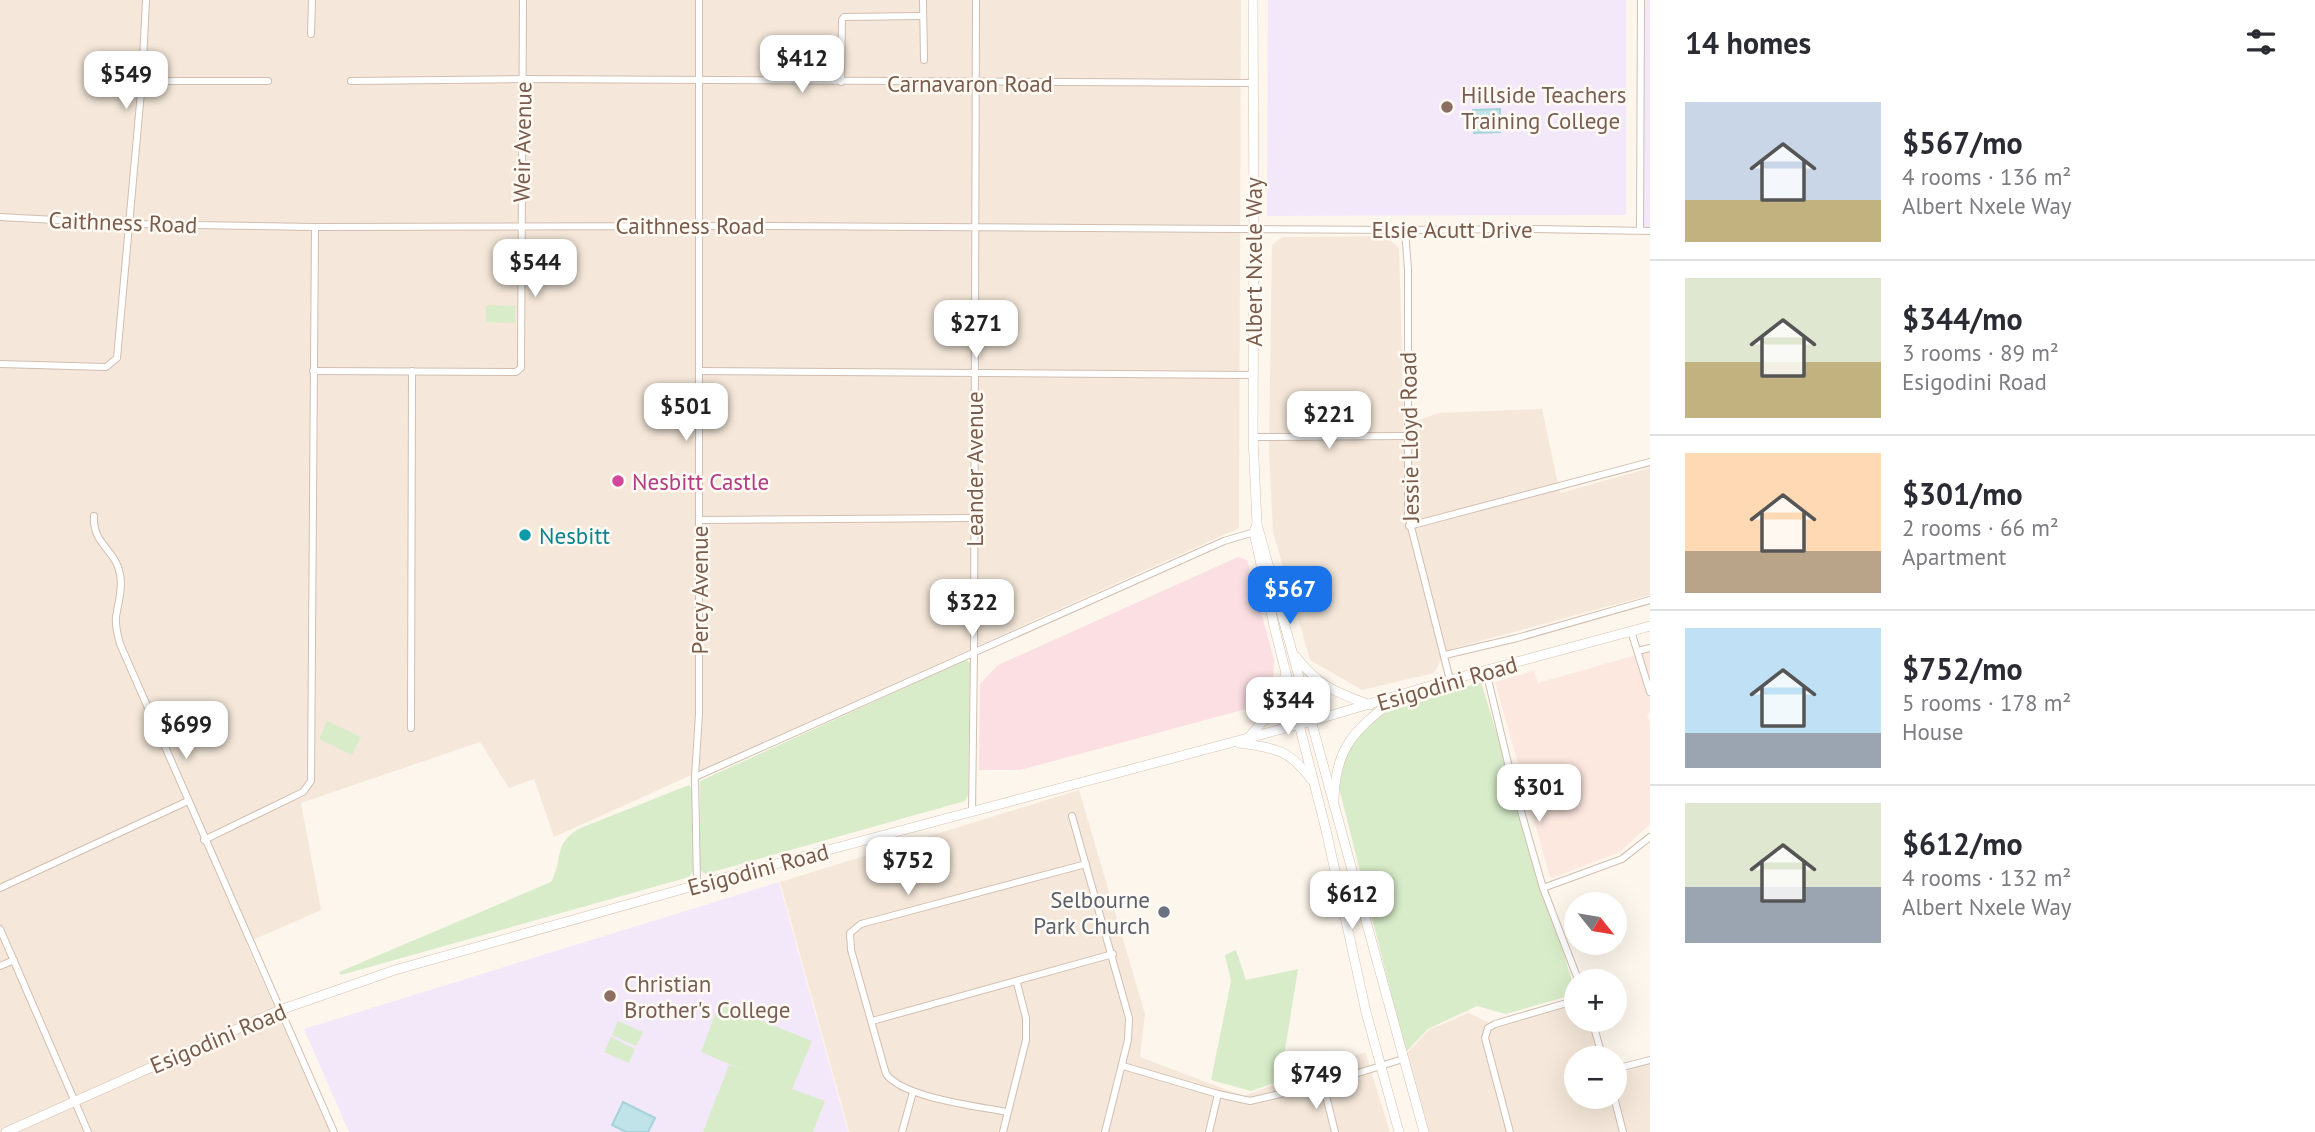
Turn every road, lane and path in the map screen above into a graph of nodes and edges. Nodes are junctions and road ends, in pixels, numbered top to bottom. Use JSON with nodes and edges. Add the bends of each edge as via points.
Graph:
{"nodes":[{"id":1,"x":146,"y":0,"type":"edge"},
{"id":2,"x":312,"y":0,"type":"edge"},
{"id":3,"x":523,"y":0,"type":"edge"},
{"id":4,"x":699,"y":0,"type":"edge"},
{"id":5,"x":923,"y":0,"type":"edge"},
{"id":6,"x":976,"y":0,"type":"edge"},
{"id":7,"x":1253,"y":0,"type":"edge"},
{"id":8,"x":1641,"y":0,"type":"edge"},
{"id":9,"x":923,"y":16,"type":"junction"},
{"id":10,"x":311,"y":34,"type":"dead end"},
{"id":11,"x":923,"y":60,"type":"dead end"},
{"id":12,"x":523,"y":79,"type":"junction"},
{"id":13,"x":142,"y":81,"type":"junction"},
{"id":14,"x":268,"y":81,"type":"dead end"},
{"id":15,"x":351,"y":81,"type":"dead end"},
{"id":16,"x":698,"y":81,"type":"junction"},
{"id":17,"x":841,"y":82,"type":"junction"},
{"id":18,"x":975,"y":83,"type":"junction"},
{"id":19,"x":1253,"y":83,"type":"junction"},
{"id":20,"x":0,"y":217,"type":"edge"},
{"id":21,"x":129,"y":224,"type":"junction"},
{"id":22,"x":698,"y":226,"type":"junction"},
{"id":23,"x":315,"y":227,"type":"junction"},
{"id":24,"x":521,"y":227,"type":"junction"},
{"id":25,"x":975,"y":227,"type":"junction"},
{"id":26,"x":1254,"y":228,"type":"junction"},
{"id":27,"x":1405,"y":230,"type":"junction"},
{"id":28,"x":1640,"y":230,"type":"junction"},
{"id":29,"x":1650,"y":231,"type":"edge"},
{"id":30,"x":0,"y":364,"type":"edge"},
{"id":31,"x":313,"y":370,"type":"junction"},
{"id":32,"x":412,"y":371,"type":"junction"},
{"id":33,"x":700,"y":371,"type":"junction"},
{"id":34,"x":975,"y":373,"type":"junction"},
{"id":35,"x":1252,"y":375,"type":"junction"},
{"id":36,"x":1406,"y":436,"type":"junction"},
{"id":37,"x":1252,"y":437,"type":"junction"},
{"id":38,"x":1650,"y":462,"type":"edge"},
{"id":39,"x":94,"y":516,"type":"dead end"},
{"id":40,"x":973,"y":518,"type":"junction"},
{"id":41,"x":699,"y":520,"type":"junction"},
{"id":42,"x":1409,"y":526,"type":"junction"},
{"id":43,"x":1257,"y":529,"type":"junction"},
{"id":44,"x":1650,"y":600,"type":"edge"},
{"id":45,"x":1650,"y":626,"type":"edge"},
{"id":46,"x":1631,"y":631,"type":"junction"},
{"id":47,"x":1650,"y":648,"type":"edge"},
{"id":48,"x":1638,"y":651,"type":"junction"},
{"id":49,"x":974,"y":653,"type":"junction"},
{"id":50,"x":1293,"y":653,"type":"junction"},
{"id":51,"x":1445,"y":655,"type":"junction"},
{"id":52,"x":1286,"y":670,"type":"junction"},
{"id":53,"x":1486,"y":671,"type":"junction"},
{"id":54,"x":1450,"y":680,"type":"junction"},
{"id":55,"x":1650,"y":692,"type":"edge"},
{"id":56,"x":1396,"y":697,"type":"junction"},
{"id":57,"x":1370,"y":705,"type":"junction"},
{"id":58,"x":1312,"y":721,"type":"junction"},
{"id":59,"x":1299,"y":725,"type":"junction"},
{"id":60,"x":411,"y":728,"type":"dead end"},
{"id":61,"x":1248,"y":738,"type":"junction"},
{"id":62,"x":1233,"y":743,"type":"junction"},
{"id":63,"x":695,"y":777,"type":"junction"},
{"id":64,"x":1314,"y":783,"type":"junction"},
{"id":65,"x":188,"y":801,"type":"junction"},
{"id":66,"x":1333,"y":808,"type":"junction"},
{"id":67,"x":972,"y":812,"type":"junction"},
{"id":68,"x":1072,"y":816,"type":"dead end"},
{"id":69,"x":1650,"y":837,"type":"edge"},
{"id":70,"x":204,"y":840,"type":"junction"},
{"id":71,"x":1086,"y":864,"type":"junction"},
{"id":72,"x":697,"y":885,"type":"junction"},
{"id":73,"x":0,"y":888,"type":"edge"},
{"id":74,"x":1543,"y":888,"type":"junction"},
{"id":75,"x":0,"y":929,"type":"edge"},
{"id":76,"x":1113,"y":954,"type":"junction"},
{"id":77,"x":14,"y":960,"type":"junction"},
{"id":78,"x":0,"y":967,"type":"edge"},
{"id":79,"x":1574,"y":969,"type":"edge"},
{"id":80,"x":1017,"y":983,"type":"junction"},
{"id":81,"x":1564,"y":1004,"type":"edge"},
{"id":82,"x":280,"y":1010,"type":"junction"},
{"id":83,"x":873,"y":1021,"type":"junction"},
{"id":84,"x":1403,"y":1059,"type":"junction"},
{"id":85,"x":1650,"y":1060,"type":"edge"},
{"id":86,"x":1122,"y":1066,"type":"junction"},
{"id":87,"x":1381,"y":1066,"type":"junction"},
{"id":88,"x":1627,"y":1066,"type":"edge"},
{"id":89,"x":1323,"y":1084,"type":"junction"},
{"id":90,"x":913,"y":1092,"type":"junction"},
{"id":91,"x":1218,"y":1094,"type":"junction"},
{"id":92,"x":75,"y":1102,"type":"junction"},
{"id":93,"x":1617,"y":1109,"type":"edge"},
{"id":94,"x":1007,"y":1112,"type":"junction"},
{"id":95,"x":6,"y":1132,"type":"edge"},
{"id":96,"x":88,"y":1132,"type":"edge"},
{"id":97,"x":334,"y":1132,"type":"edge"},
{"id":98,"x":902,"y":1132,"type":"edge"},
{"id":99,"x":1003,"y":1132,"type":"edge"},
{"id":100,"x":1105,"y":1132,"type":"edge"},
{"id":101,"x":1209,"y":1132,"type":"edge"},
{"id":102,"x":1335,"y":1132,"type":"edge"},
{"id":103,"x":1399,"y":1132,"type":"edge"},
{"id":104,"x":1424,"y":1132,"type":"edge"},
{"id":105,"x":1510,"y":1132,"type":"edge"},
{"id":106,"x":1623,"y":1132,"type":"edge"}],
"edges":[{"from":1,"to":13,"type":"street"},
{"from":2,"to":10,"type":"street"},
{"from":3,"to":12,"type":"street","name":"Weir Avenue"},
{"from":4,"to":16,"type":"street","name":"Percy Avenue"},
{"from":5,"to":9,"type":"street"},
{"from":6,"to":18,"type":"street","name":"Leander Avenue"},
{"from":7,"to":19,"type":"main road","name":"Albert Nxele Way"},
{"from":8,"to":28,"type":"street"},
{"from":9,"to":11,"type":"street"},
{"from":9,"to":17,"type":"street","via":[[844,17]]},
{"from":12,"to":15,"type":"street","name":"Carnavaron Road"},
{"from":12,"to":16,"type":"street","name":"Carnavaron Road"},
{"from":12,"to":24,"type":"street","name":"Weir Avenue"},
{"from":13,"to":14,"type":"street"},
{"from":13,"to":21,"type":"street"},
{"from":16,"to":17,"type":"street","name":"Carnavaron Road"},
{"from":16,"to":22,"type":"street","name":"Percy Avenue"},
{"from":17,"to":18,"type":"street","name":"Carnavaron Road"},
{"from":18,"to":19,"type":"street","name":"Carnavaron Road"},
{"from":18,"to":25,"type":"street","name":"Leander Avenue"},
{"from":19,"to":26,"type":"main road","name":"Albert Nxele Way"},
{"from":20,"to":21,"type":"street","name":"Caithness Road"},
{"from":21,"to":23,"type":"street","name":"Caithness Road"},
{"from":21,"to":30,"type":"street","via":[[115,360],[106,367]]},
{"from":22,"to":24,"type":"street","name":"Caithness Road"},
{"from":22,"to":25,"type":"street","name":"Caithness Road"},
{"from":22,"to":33,"type":"street","name":"Percy Avenue"},
{"from":23,"to":24,"type":"street","name":"Caithness Road"},
{"from":23,"to":31,"type":"street"},
{"from":24,"to":32,"type":"street","name":"Weir Avenue","via":[[521,368],[516,372]]},
{"from":25,"to":26,"type":"street","name":"Caithness Road"},
{"from":25,"to":34,"type":"street","name":"Leander Avenue"},
{"from":26,"to":27,"type":"street","name":"Elsie Acutt Drive"},
{"from":26,"to":35,"type":"main road","name":"Albert Nxele Way"},
{"from":27,"to":28,"type":"street","name":"Elsie Acutt Drive"},
{"from":27,"to":36,"type":"street","name":"Jessie Lloyd Road"},
{"from":28,"to":29,"type":"street","name":"Elsie Acutt Drive"},
{"from":31,"to":32,"type":"street","name":"Weir Avenue"},
{"from":31,"to":70,"type":"street","via":[[311,780],[303,792]]},
{"from":32,"to":60,"type":"street"},
{"from":33,"to":34,"type":"street"},
{"from":33,"to":41,"type":"street","name":"Percy Avenue"},
{"from":34,"to":35,"type":"street"},
{"from":34,"to":40,"type":"street","name":"Leander Avenue"},
{"from":35,"to":37,"type":"main road","name":"Albert Nxele Way"},
{"from":36,"to":37,"type":"street"},
{"from":36,"to":42,"type":"street","name":"Jessie Lloyd Road"},
{"from":37,"to":43,"type":"main road","name":"Albert Nxele Way"},
{"from":38,"to":42,"type":"street"},
{"from":39,"to":65,"type":"street","via":[[96,536],[121,575],[116,619],[120,644]]},
{"from":40,"to":41,"type":"street"},
{"from":40,"to":49,"type":"street","name":"Leander Avenue"},
{"from":41,"to":63,"type":"street","name":"Percy Avenue"},
{"from":42,"to":51,"type":"street","name":"Jessie Lloyd Road"},
{"from":43,"to":49,"type":"street"},
{"from":43,"to":50,"type":"main road","name":"Albert Nxele Way"},
{"from":43,"to":52,"type":"main road","name":"Albert Nxele Way"},
{"from":44,"to":51,"type":"street"},
{"from":45,"to":46,"type":"main road","name":"Esigodini Road"},
{"from":46,"to":48,"type":"street"},
{"from":46,"to":53,"type":"main road","name":"Esigodini Road"},
{"from":47,"to":48,"type":"street"},
{"from":48,"to":55,"type":"street"},
{"from":49,"to":63,"type":"street"},
{"from":49,"to":67,"type":"street","name":"Leander Avenue"},
{"from":50,"to":57,"type":"main road","via":[[1329,689]]},
{"from":50,"to":58,"type":"main road","name":"Albert Nxele Way"},
{"from":51,"to":54,"type":"street","name":"Jessie Lloyd Road"},
{"from":52,"to":59,"type":"main road","name":"Albert Nxele Way"},
{"from":52,"to":61,"type":"main road","via":[[1279,703]]},
{"from":53,"to":54,"type":"main road","name":"Esigodini Road"},
{"from":53,"to":74,"type":"street"},
{"from":54,"to":56,"type":"main road","name":"Esigodini Road"},
{"from":56,"to":57,"type":"main road","name":"Esigodini Road"},
{"from":56,"to":66,"type":"main road","via":[[1359,727],[1345,746],[1335,776]]},
{"from":57,"to":58,"type":"main road","name":"Esigodini Road"},
{"from":58,"to":59,"type":"main road","name":"Esigodini Road"},
{"from":58,"to":66,"type":"main road","name":"Albert Nxele Way"},
{"from":59,"to":61,"type":"main road","name":"Esigodini Road"},
{"from":59,"to":64,"type":"main road","name":"Albert Nxele Way"},
{"from":61,"to":62,"type":"main road","name":"Esigodini Road"},
{"from":62,"to":64,"type":"main road","via":[[1282,751],[1300,764]]},
{"from":62,"to":67,"type":"main road","name":"Esigodini Road"},
{"from":63,"to":72,"type":"street","name":"Percy Avenue"},
{"from":64,"to":87,"type":"main road","name":"Albert Nxele Way"},
{"from":65,"to":70,"type":"street"},
{"from":65,"to":73,"type":"street"},
{"from":66,"to":84,"type":"main road","name":"Albert Nxele Way"},
{"from":67,"to":72,"type":"main road","name":"Esigodini Road"},
{"from":68,"to":71,"type":"street"},
{"from":69,"to":74,"type":"street","via":[[1622,859]]},
{"from":70,"to":82,"type":"street"},
{"from":71,"to":76,"type":"street"},
{"from":71,"to":83,"type":"street","via":[[854,927],[849,939]]},
{"from":72,"to":82,"type":"main road","name":"Esigodini Road","via":[[395,970]]},
{"from":74,"to":79,"type":"street"},
{"from":75,"to":77,"type":"street"},
{"from":76,"to":80,"type":"street"},
{"from":76,"to":86,"type":"street","via":[[1129,1018]]},
{"from":77,"to":78,"type":"street"},
{"from":77,"to":92,"type":"street"},
{"from":80,"to":83,"type":"street"},
{"from":80,"to":94,"type":"street","via":[[1027,1029]]},
{"from":81,"to":105,"type":"street","via":[[1495,1024],[1486,1033]]},
{"from":82,"to":92,"type":"main road","name":"Esigodini Road"},
{"from":82,"to":97,"type":"street"},
{"from":83,"to":90,"type":"street","via":[[886,1074]]},
{"from":84,"to":87,"type":"street"},
{"from":84,"to":104,"type":"main road","name":"Albert Nxele Way"},
{"from":85,"to":88,"type":"street"},
{"from":86,"to":91,"type":"street"},
{"from":86,"to":100,"type":"street"},
{"from":87,"to":89,"type":"street"},
{"from":87,"to":103,"type":"main road","name":"Albert Nxele Way"},
{"from":89,"to":91,"type":"street","via":[[1250,1101]]},
{"from":89,"to":102,"type":"street"},
{"from":90,"to":94,"type":"street"},
{"from":90,"to":98,"type":"street"},
{"from":91,"to":101,"type":"street"},
{"from":92,"to":95,"type":"main road","name":"Esigodini Road"},
{"from":92,"to":96,"type":"street"},
{"from":93,"to":106,"type":"street"},
{"from":94,"to":99,"type":"street"}]}
